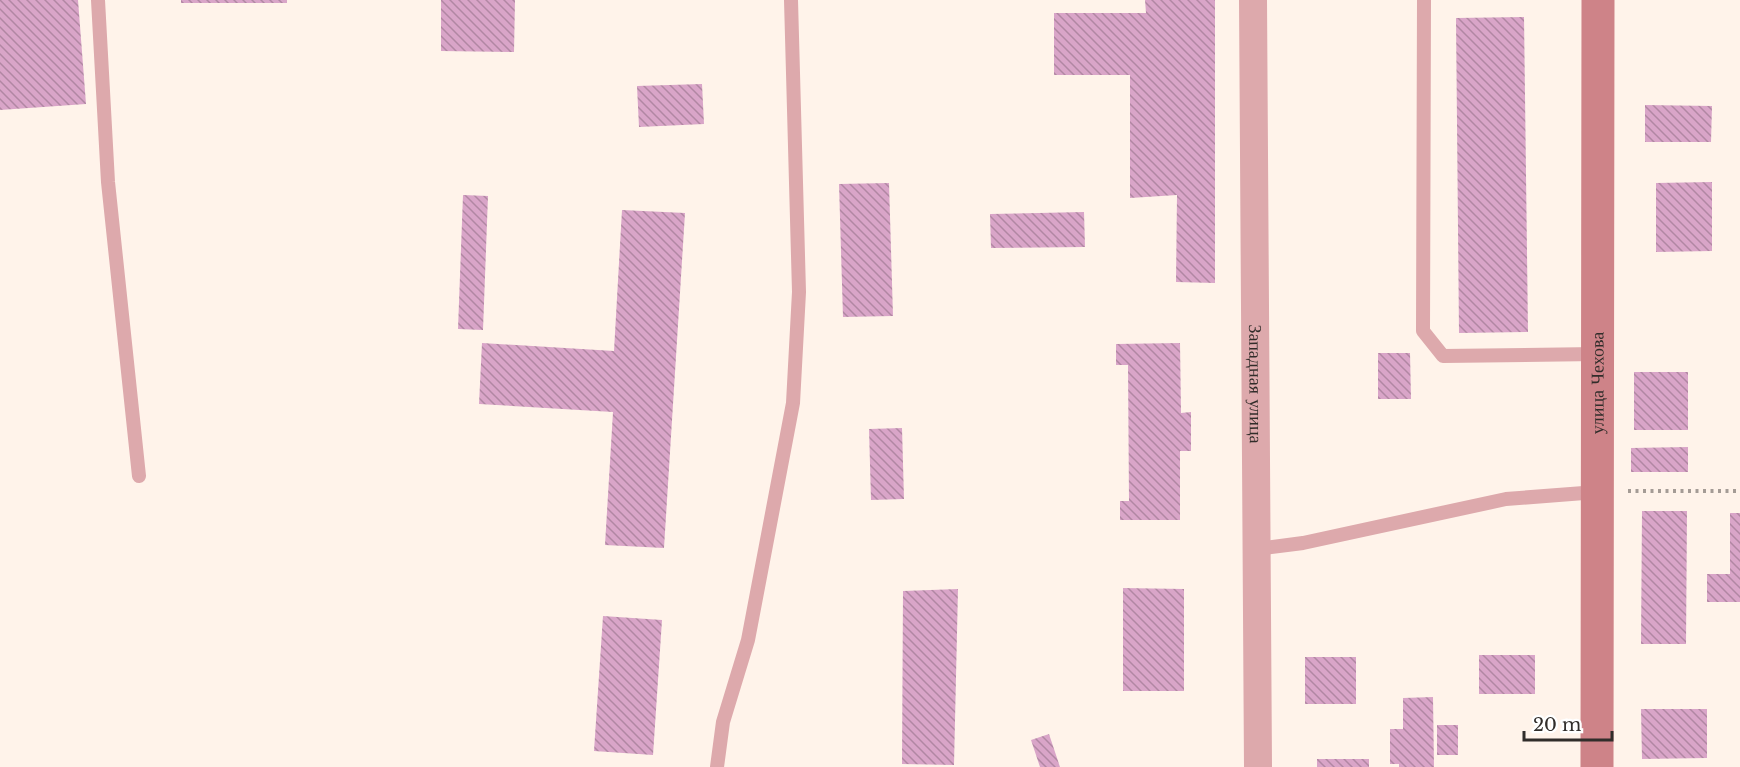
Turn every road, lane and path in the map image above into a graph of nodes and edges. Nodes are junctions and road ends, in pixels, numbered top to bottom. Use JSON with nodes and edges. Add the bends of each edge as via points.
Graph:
{"nodes":[{"id":1,"x":98,"y":0,"type":"edge"},
{"id":2,"x":790,"y":0,"type":"edge"},
{"id":3,"x":1253,"y":0,"type":"edge"},
{"id":4,"x":1424,"y":0,"type":"edge"},
{"id":5,"x":1598,"y":0,"type":"edge"},
{"id":6,"x":1597,"y":354,"type":"junction"},
{"id":7,"x":139,"y":476,"type":"dead end"},
{"id":8,"x":1740,"y":491,"type":"edge"},
{"id":9,"x":1598,"y":492,"type":"junction"},
{"id":10,"x":1257,"y":549,"type":"junction"},
{"id":11,"x":717,"y":767,"type":"edge"},
{"id":12,"x":1258,"y":767,"type":"edge"},
{"id":13,"x":1597,"y":767,"type":"edge"}],
"edges":[{"from":1,"to":7,"type":"lane","via":[[108,182]]},
{"from":2,"to":11,"type":"lane","via":[[799,292],[793,403],[748,640],[723,722]]},
{"from":3,"to":10,"type":"street","name":"Западная улица"},
{"from":4,"to":6,"type":"lane","via":[[1424,332],[1443,356]]},
{"from":5,"to":6,"type":"street","name":"улица Чехова"},
{"from":6,"to":9,"type":"street","name":"улица Чехова"},
{"from":8,"to":9,"type":"path"},
{"from":9,"to":10,"type":"lane","via":[[1506,499],[1303,543]]},
{"from":9,"to":13,"type":"street","name":"улица Чехова"},
{"from":10,"to":12,"type":"street","name":"Западная улица"}]}
